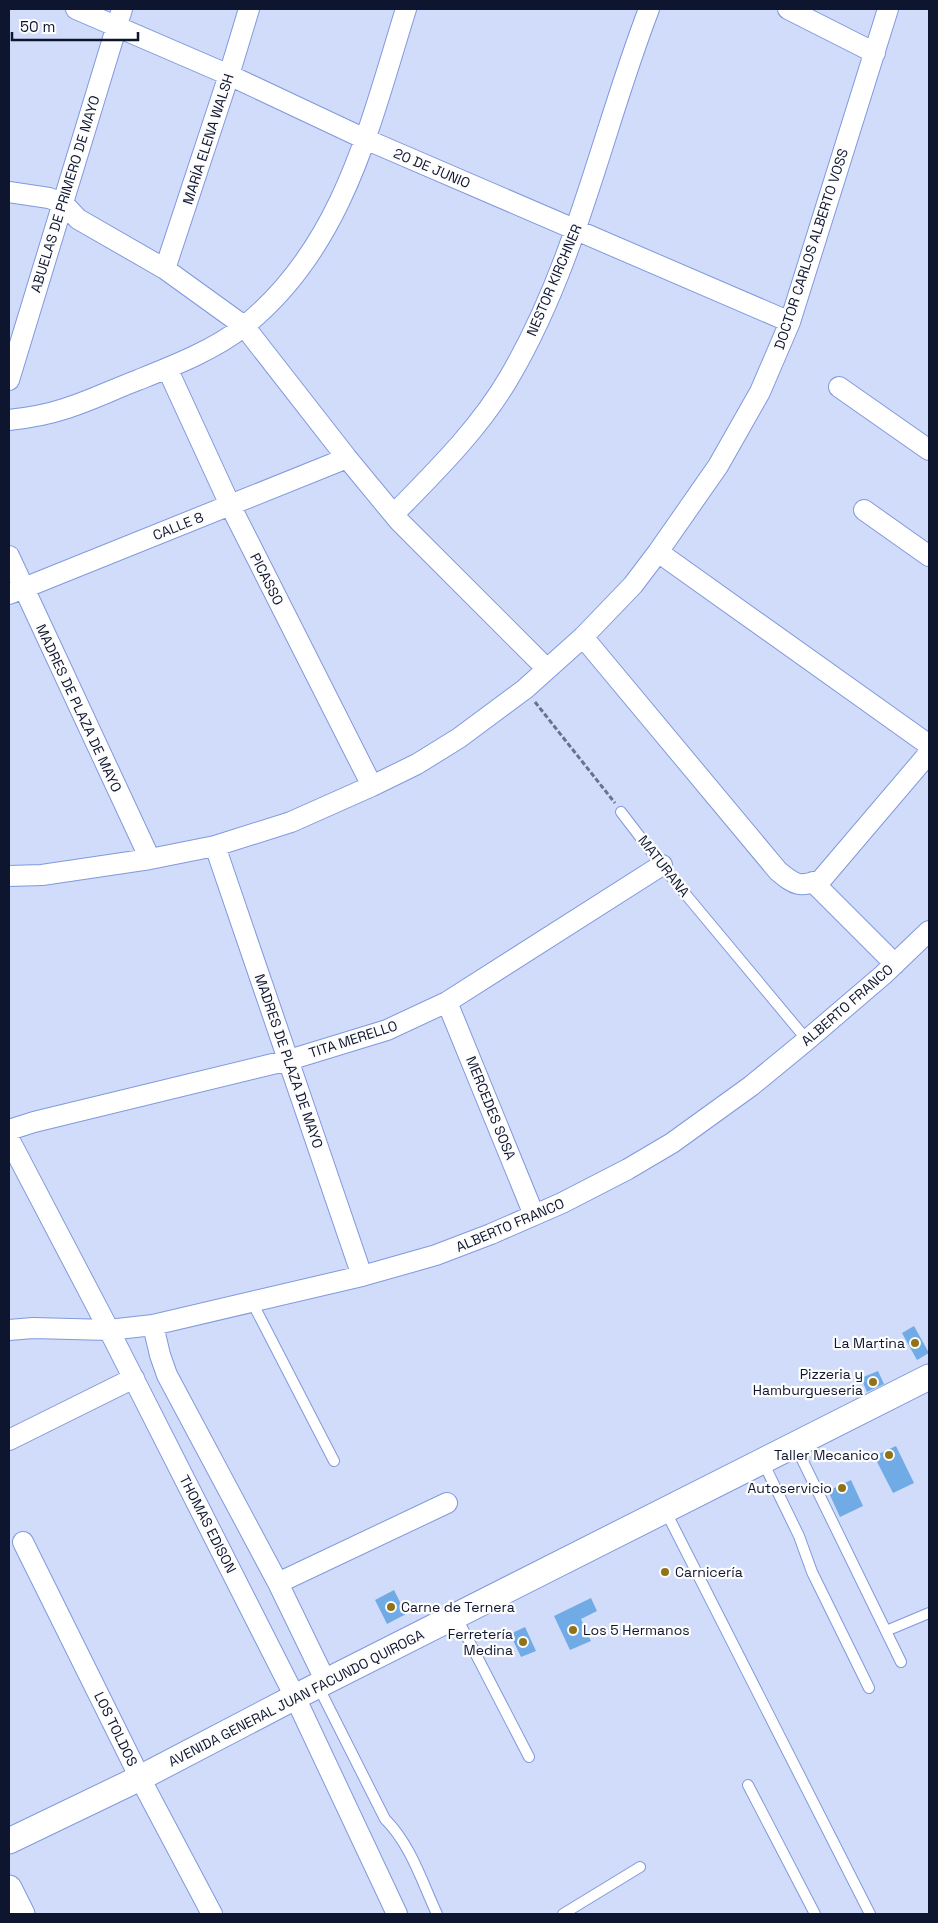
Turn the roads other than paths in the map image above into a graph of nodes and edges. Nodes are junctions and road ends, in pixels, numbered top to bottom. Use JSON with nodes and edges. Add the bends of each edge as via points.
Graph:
{"nodes":[{"id":1,"x":76,"y":9,"type":"edge"},
{"id":2,"x":249,"y":9,"type":"edge"},
{"id":3,"x":406,"y":9,"type":"edge"},
{"id":4,"x":649,"y":9,"type":"edge"},
{"id":5,"x":888,"y":9,"type":"edge"},
{"id":6,"x":797,"y":11,"type":"edge"},
{"id":7,"x":119,"y":17,"type":"edge"},
{"id":8,"x":875,"y":52,"type":"junction"},
{"id":9,"x":229,"y":75,"type":"junction"},
{"id":10,"x":365,"y":139,"type":"junction"},
{"id":11,"x":9,"y":192,"type":"edge"},
{"id":12,"x":63,"y":203,"type":"junction"},
{"id":13,"x":576,"y":231,"type":"junction"},
{"id":14,"x":165,"y":269,"type":"junction"},
{"id":15,"x":790,"y":322,"type":"junction"},
{"id":16,"x":244,"y":326,"type":"junction"},
{"id":17,"x":167,"y":368,"type":"junction"},
{"id":18,"x":9,"y":380,"type":"edge"},
{"id":19,"x":839,"y":387,"type":"dead end"},
{"id":20,"x":9,"y":420,"type":"edge"},
{"id":21,"x":929,"y":450,"type":"edge"},
{"id":22,"x":347,"y":458,"type":"junction"},
{"id":23,"x":230,"y":505,"type":"junction"},
{"id":24,"x":864,"y":510,"type":"dead end"},
{"id":25,"x":394,"y":514,"type":"junction"},
{"id":26,"x":658,"y":552,"type":"junction"},
{"id":27,"x":9,"y":556,"type":"edge"},
{"id":28,"x":929,"y":556,"type":"edge"},
{"id":29,"x":16,"y":591,"type":"edge"},
{"id":30,"x":583,"y":637,"type":"junction"},
{"id":31,"x":547,"y":669,"type":"junction"},
{"id":32,"x":929,"y":746,"type":"edge"},
{"id":33,"x":929,"y":753,"type":"edge"},
{"id":34,"x":372,"y":786,"type":"junction"},
{"id":35,"x":621,"y":812,"type":"road end"},
{"id":36,"x":215,"y":846,"type":"junction"},
{"id":37,"x":150,"y":859,"type":"junction"},
{"id":38,"x":662,"y":865,"type":"junction"},
{"id":39,"x":9,"y":876,"type":"edge"},
{"id":40,"x":813,"y":882,"type":"junction"},
{"id":41,"x":927,"y":939,"type":"edge"},
{"id":42,"x":895,"y":964,"type":"junction"},
{"id":43,"x":447,"y":1002,"type":"junction"},
{"id":44,"x":807,"y":1040,"type":"junction"},
{"id":45,"x":289,"y":1060,"type":"junction"},
{"id":46,"x":9,"y":1130,"type":"edge"},
{"id":47,"x":9,"y":1139,"type":"edge"},
{"id":48,"x":534,"y":1215,"type":"junction"},
{"id":49,"x":362,"y":1276,"type":"junction"},
{"id":50,"x":252,"y":1302,"type":"junction"},
{"id":51,"x":153,"y":1325,"type":"junction"},
{"id":52,"x":11,"y":1326,"type":"edge"},
{"id":53,"x":110,"y":1330,"type":"junction"},
{"id":54,"x":929,"y":1377,"type":"edge"},
{"id":55,"x":134,"y":1378,"type":"junction"},
{"id":56,"x":9,"y":1440,"type":"edge"},
{"id":57,"x":795,"y":1445,"type":"junction"},
{"id":58,"x":334,"y":1461,"type":"dead end"},
{"id":59,"x":763,"y":1461,"type":"junction"},
{"id":60,"x":447,"y":1503,"type":"dead end"},
{"id":61,"x":666,"y":1510,"type":"junction"},
{"id":62,"x":23,"y":1542,"type":"dead end"},
{"id":63,"x":278,"y":1583,"type":"junction"},
{"id":64,"x":929,"y":1613,"type":"edge"},
{"id":65,"x":456,"y":1616,"type":"junction"},
{"id":66,"x":886,"y":1631,"type":"junction"},
{"id":67,"x":901,"y":1662,"type":"dead end"},
{"id":68,"x":322,"y":1684,"type":"junction"},
{"id":69,"x":869,"y":1688,"type":"dead end"},
{"id":70,"x":295,"y":1697,"type":"junction"},
{"id":71,"x":529,"y":1757,"type":"dead end"},
{"id":72,"x":140,"y":1778,"type":"junction"},
{"id":73,"x":748,"y":1785,"type":"dead end"},
{"id":74,"x":9,"y":1841,"type":"edge"},
{"id":75,"x":640,"y":1867,"type":"dead end"},
{"id":76,"x":9,"y":1888,"type":"edge"},
{"id":77,"x":22,"y":1914,"type":"edge"},
{"id":78,"x":212,"y":1914,"type":"edge"},
{"id":79,"x":397,"y":1914,"type":"edge"},
{"id":80,"x":437,"y":1914,"type":"edge"},
{"id":81,"x":563,"y":1914,"type":"edge"},
{"id":82,"x":815,"y":1914,"type":"edge"},
{"id":83,"x":870,"y":1914,"type":"edge"}],
"edges":[{"from":1,"to":7,"type":"street","name":"20 DE JUNIO"},
{"from":2,"to":9,"type":"street","name":"MARÍA ELENA WALSH"},
{"from":3,"to":10,"type":"street"},
{"from":4,"to":13,"type":"street","name":"NESTOR KIRCHNER"},
{"from":5,"to":8,"type":"street","name":"DOCTOR CARLOS ALBERTO VOSS"},
{"from":6,"to":8,"type":"street"},
{"from":7,"to":9,"type":"street","name":"20 DE JUNIO"},
{"from":7,"to":12,"type":"street","name":"ABUELAS DE PRIMERO DE MAYO"},
{"from":8,"to":15,"type":"street","name":"DOCTOR CARLOS ALBERTO VOSS"},
{"from":9,"to":10,"type":"street","name":"20 DE JUNIO"},
{"from":9,"to":14,"type":"street","name":"MARÍA ELENA WALSH"},
{"from":10,"to":13,"type":"street","name":"20 DE JUNIO"},
{"from":10,"to":16,"type":"street","via":[[354,171],[324,234],[276,296]]},
{"from":11,"to":12,"type":"street"},
{"from":12,"to":14,"type":"street","via":[[78,219]]},
{"from":12,"to":18,"type":"street","name":"ABUELAS DE PRIMERO DE MAYO"},
{"from":13,"to":15,"type":"street","name":"20 DE JUNIO"},
{"from":13,"to":25,"type":"street","name":"NESTOR KIRCHNER","via":[[556,282],[510,376],[474,429]]},
{"from":14,"to":16,"type":"street"},
{"from":15,"to":26,"type":"street","name":"DOCTOR CARLOS ALBERTO VOSS","via":[[760,392],[718,466]]},
{"from":16,"to":17,"type":"street"},
{"from":16,"to":22,"type":"street"},
{"from":17,"to":20,"type":"street","via":[[65,409]]},
{"from":17,"to":23,"type":"street","name":"PICASSO"},
{"from":19,"to":21,"type":"street"},
{"from":22,"to":23,"type":"street","name":"CALLE 8"},
{"from":22,"to":25,"type":"street"},
{"from":23,"to":29,"type":"street","name":"CALLE 8"},
{"from":23,"to":34,"type":"street","name":"PICASSO"},
{"from":24,"to":28,"type":"street"},
{"from":25,"to":31,"type":"street"},
{"from":26,"to":30,"type":"street","name":"DOCTOR CARLOS ALBERTO VOSS","via":[[633,585]]},
{"from":26,"to":32,"type":"street"},
{"from":27,"to":29,"type":"street","name":"MADRES DE PLAZA DE MAYO"},
{"from":29,"to":37,"type":"street","name":"MADRES DE PLAZA DE MAYO"},
{"from":30,"to":31,"type":"street","name":"DOCTOR CARLOS ALBERTO VOSS"},
{"from":30,"to":40,"type":"street","via":[[778,871],[793,884],[805,886]]},
{"from":31,"to":34,"type":"street","name":"DOCTOR CARLOS ALBERTO VOSS","via":[[459,738]]},
{"from":33,"to":40,"type":"street","via":[[821,880]]},
{"from":34,"to":36,"type":"street","name":"DOCTOR CARLOS ALBERTO VOSS","via":[[291,822]]},
{"from":35,"to":38,"type":"lane","name":"MATURANA"},
{"from":36,"to":37,"type":"street","name":"DOCTOR CARLOS ALBERTO VOSS"},
{"from":36,"to":45,"type":"street","name":"MADRES DE PLAZA DE MAYO"},
{"from":37,"to":39,"type":"street","name":"DOCTOR CARLOS ALBERTO VOSS","via":[[42,875]]},
{"from":38,"to":43,"type":"street","name":"TITA MERELLO"},
{"from":38,"to":44,"type":"lane","name":"MATURANA"},
{"from":40,"to":42,"type":"street"},
{"from":41,"to":42,"type":"street","name":"ALBERTO FRANCO"},
{"from":42,"to":44,"type":"street","name":"ALBERTO FRANCO"},
{"from":43,"to":45,"type":"street","name":"TITA MERELLO","via":[[387,1030]]},
{"from":43,"to":48,"type":"street","name":"MERCEDES SOSA"},
{"from":44,"to":48,"type":"street","name":"ALBERTO FRANCO","via":[[751,1086],[672,1143],[628,1169]]},
{"from":45,"to":46,"type":"street","name":"TITA MERELLO"},
{"from":45,"to":49,"type":"street","name":"MADRES DE PLAZA DE MAYO"},
{"from":47,"to":53,"type":"street","name":"THOMAS EDISON"},
{"from":48,"to":49,"type":"street","name":"ALBERTO FRANCO","via":[[436,1255]]},
{"from":49,"to":50,"type":"street","name":"ALBERTO FRANCO"},
{"from":50,"to":51,"type":"street","name":"ALBERTO FRANCO"},
{"from":50,"to":58,"type":"lane"},
{"from":51,"to":53,"type":"street","name":"ALBERTO FRANCO"},
{"from":51,"to":63,"type":"street","via":[[167,1375]]},
{"from":52,"to":53,"type":"street","name":"ALBERTO FRANCO"},
{"from":53,"to":55,"type":"street","name":"THOMAS EDISON"},
{"from":54,"to":57,"type":"street","name":"AVENIDA GENERAL JUAN FACUNDO QUIROGA"},
{"from":55,"to":56,"type":"street"},
{"from":55,"to":70,"type":"street","name":"THOMAS EDISON"},
{"from":57,"to":59,"type":"street","name":"AVENIDA GENERAL JUAN FACUNDO QUIROGA"},
{"from":57,"to":66,"type":"lane"},
{"from":59,"to":61,"type":"street","name":"AVENIDA GENERAL JUAN FACUNDO QUIROGA"},
{"from":59,"to":69,"type":"lane","via":[[799,1536],[812,1572]]},
{"from":60,"to":63,"type":"street"},
{"from":61,"to":65,"type":"street","name":"AVENIDA GENERAL JUAN FACUNDO QUIROGA"},
{"from":61,"to":83,"type":"lane"},
{"from":62,"to":72,"type":"street","name":"LOS TOLDOS"},
{"from":63,"to":68,"type":"street"},
{"from":64,"to":66,"type":"lane"},
{"from":65,"to":68,"type":"street","name":"AVENIDA GENERAL JUAN FACUNDO QUIROGA"},
{"from":65,"to":71,"type":"lane"},
{"from":66,"to":67,"type":"lane"},
{"from":68,"to":70,"type":"street","name":"AVENIDA GENERAL JUAN FACUNDO QUIROGA"},
{"from":68,"to":80,"type":"lane","via":[[385,1819],[406,1846]]},
{"from":70,"to":72,"type":"street","name":"AVENIDA GENERAL JUAN FACUNDO QUIROGA"},
{"from":70,"to":79,"type":"street","name":"THOMAS EDISON"},
{"from":72,"to":74,"type":"street","name":"AVENIDA GENERAL JUAN FACUNDO QUIROGA"},
{"from":72,"to":78,"type":"street","name":"LOS TOLDOS"},
{"from":73,"to":82,"type":"lane"},
{"from":75,"to":81,"type":"lane"},
{"from":76,"to":77,"type":"street"}]}
